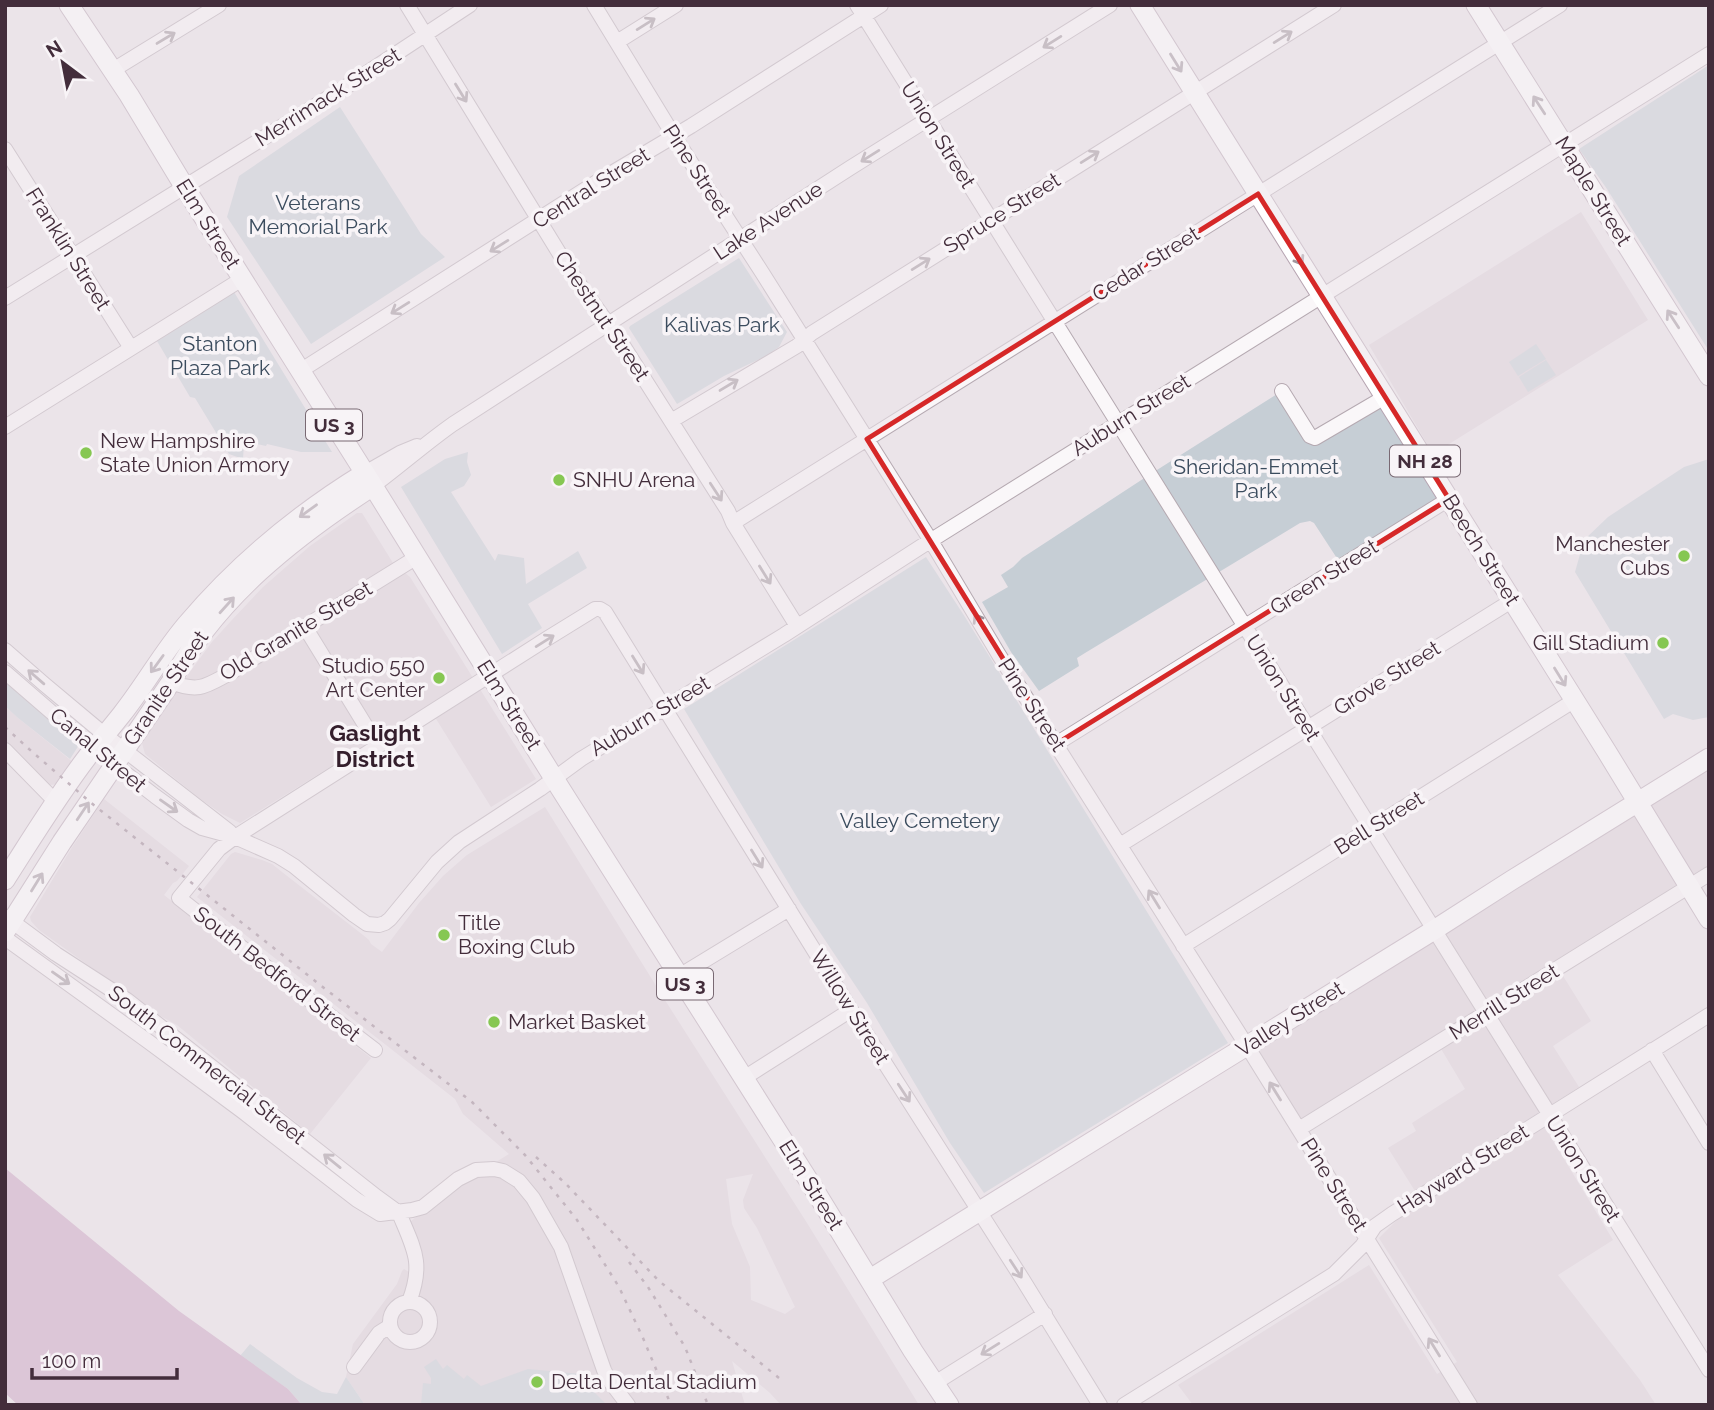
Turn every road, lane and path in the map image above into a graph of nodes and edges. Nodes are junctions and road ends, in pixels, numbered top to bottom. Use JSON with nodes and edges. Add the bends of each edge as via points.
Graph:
{"nodes":[{"id":1,"x":69,"y":5,"type":"edge"},
{"id":2,"x":219,"y":5,"type":"edge"},
{"id":3,"x":407,"y":5,"type":"edge"},
{"id":4,"x":470,"y":5,"type":"edge"},
{"id":5,"x":594,"y":5,"type":"edge"},
{"id":6,"x":676,"y":5,"type":"edge"},
{"id":7,"x":881,"y":5,"type":"edge"},
{"id":8,"x":1110,"y":5,"type":"edge"},
{"id":9,"x":1139,"y":5,"type":"edge"},
{"id":10,"x":1334,"y":5,"type":"edge"},
{"id":11,"x":1476,"y":5,"type":"edge"},
{"id":12,"x":1560,"y":5,"type":"edge"},
{"id":13,"x":860,"y":11,"type":"edge"},
{"id":14,"x":425,"y":35,"type":"junction"},
{"id":15,"x":617,"y":42,"type":"junction"},
{"id":16,"x":1500,"y":42,"type":"junction"},
{"id":17,"x":1709,"y":54,"type":"edge"},
{"id":18,"x":113,"y":70,"type":"junction"},
{"id":19,"x":1194,"y":92,"type":"junction"},
{"id":20,"x":928,"y":119,"type":"junction"},
{"id":21,"x":674,"y":136,"type":"junction"},
{"id":22,"x":1563,"y":143,"type":"junction"},
{"id":23,"x":6,"y":154,"type":"edge"},
{"id":24,"x":184,"y":186,"type":"junction"},
{"id":25,"x":1258,"y":194,"type":"junction"},
{"id":26,"x":539,"y":220,"type":"junction"},
{"id":27,"x":990,"y":220,"type":"junction"},
{"id":28,"x":741,"y":239,"type":"junction"},
{"id":29,"x":72,"y":256,"type":"junction"},
{"id":30,"x":242,"y":279,"type":"junction"},
{"id":31,"x":1322,"y":296,"type":"junction"},
{"id":32,"x":5,"y":298,"type":"edge"},
{"id":33,"x":1054,"y":321,"type":"junction"},
{"id":34,"x":608,"y":324,"type":"junction"},
{"id":35,"x":804,"y":339,"type":"junction"},
{"id":36,"x":131,"y":348,"type":"junction"},
{"id":37,"x":300,"y":372,"type":"junction"},
{"id":38,"x":1709,"y":376,"type":"edge"},
{"id":39,"x":1282,"y":391,"type":"dead end"},
{"id":40,"x":1385,"y":397,"type":"junction"},
{"id":41,"x":671,"y":421,"type":"junction"},
{"id":42,"x":1117,"y":424,"type":"junction"},
{"id":43,"x":5,"y":427,"type":"edge"},
{"id":44,"x":867,"y":439,"type":"junction"},
{"id":45,"x":369,"y":480,"type":"junction"},
{"id":46,"x":1449,"y":499,"type":"junction"},
{"id":47,"x":733,"y":523,"type":"junction"},
{"id":48,"x":931,"y":541,"type":"junction"},
{"id":49,"x":417,"y":556,"type":"junction"},
{"id":50,"x":1513,"y":600,"type":"junction"},
{"id":51,"x":797,"y":626,"type":"junction"},
{"id":52,"x":305,"y":627,"type":"junction"},
{"id":53,"x":1245,"y":627,"type":"junction"},
{"id":54,"x":5,"y":650,"type":"edge"},
{"id":55,"x":5,"y":672,"type":"edge"},
{"id":56,"x":490,"y":676,"type":"junction"},
{"id":57,"x":171,"y":682,"type":"junction"},
{"id":58,"x":1575,"y":700,"type":"junction"},
{"id":59,"x":664,"y":708,"type":"junction"},
{"id":60,"x":1308,"y":727,"type":"junction"},
{"id":61,"x":100,"y":742,"type":"junction"},
{"id":62,"x":1056,"y":744,"type":"junction"},
{"id":63,"x":378,"y":746,"type":"junction"},
{"id":64,"x":5,"y":750,"type":"edge"},
{"id":65,"x":120,"y":757,"type":"junction"},
{"id":66,"x":1709,"y":758,"type":"edge"},
{"id":67,"x":554,"y":779,"type":"junction"},
{"id":68,"x":56,"y":802,"type":"junction"},
{"id":69,"x":1637,"y":802,"type":"junction"},
{"id":70,"x":1371,"y":828,"type":"junction"},
{"id":71,"x":235,"y":837,"type":"junction"},
{"id":72,"x":1120,"y":845,"type":"junction"},
{"id":73,"x":1709,"y":874,"type":"edge"},
{"id":74,"x":5,"y":880,"type":"edge"},
{"id":75,"x":1689,"y":887,"type":"junction"},
{"id":76,"x":789,"y":909,"type":"junction"},
{"id":77,"x":1709,"y":919,"type":"edge"},
{"id":78,"x":379,"y":925,"type":"joint"},
{"id":79,"x":7,"y":927,"type":"edge"},
{"id":80,"x":1434,"y":930,"type":"junction"},
{"id":81,"x":1183,"y":946,"type":"junction"},
{"id":82,"x":679,"y":976,"type":"junction"},
{"id":83,"x":851,"y":1010,"type":"junction"},
{"id":84,"x":1486,"y":1013,"type":"junction"},
{"id":85,"x":1709,"y":1015,"type":"edge"},
{"id":86,"x":1247,"y":1046,"type":"junction"},
{"id":87,"x":375,"y":1050,"type":"dead end"},
{"id":88,"x":1652,"y":1050,"type":"junction"},
{"id":89,"x":744,"y":1078,"type":"junction"},
{"id":90,"x":1549,"y":1115,"type":"junction"},
{"id":91,"x":1299,"y":1129,"type":"junction"},
{"id":92,"x":1709,"y":1143,"type":"edge"},
{"id":93,"x":980,"y":1212,"type":"junction"},
{"id":94,"x":399,"y":1213,"type":"junction"},
{"id":95,"x":1367,"y":1238,"type":"junction"},
{"id":96,"x":870,"y":1279,"type":"junction"},
{"id":97,"x":409,"y":1302,"type":"junction"},
{"id":98,"x":1045,"y":1314,"type":"junction"},
{"id":99,"x":390,"y":1326,"type":"junction"},
{"id":100,"x":1706,"y":1360,"type":"edge"},
{"id":101,"x":354,"y":1367,"type":"dead end"},
{"id":102,"x":935,"y":1383,"type":"junction"},
{"id":103,"x":628,"y":1405,"type":"edge"},
{"id":104,"x":949,"y":1405,"type":"edge"},
{"id":105,"x":1100,"y":1405,"type":"edge"},
{"id":106,"x":1125,"y":1405,"type":"edge"},
{"id":107,"x":1470,"y":1405,"type":"edge"}],
"edges":[{"from":1,"to":18,"type":"main road","name":"Elm Street","number":"US 3"},
{"from":18,"to":2,"type":"street","one_way":true},
{"from":3,"to":14,"type":"street","name":"Chestnut Street"},
{"from":4,"to":14,"type":"street","name":"Merrimack Street"},
{"from":5,"to":15,"type":"street","name":"Pine Street"},
{"from":15,"to":6,"type":"street","one_way":true},
{"from":7,"to":13,"type":"street","name":"Central Street"},
{"from":8,"to":20,"type":"street","name":"Lake Avenue","one_way":true},
{"from":9,"to":19,"type":"main road","name":"Beech Street","number":"NH 28","one_way":true},
{"from":19,"to":10,"type":"street","name":"Spruce Street","one_way":true},
{"from":11,"to":16,"type":"main road","name":"Maple Street"},
{"from":12,"to":16,"type":"street","name":"Cedar Street"},
{"from":13,"to":20,"type":"street","name":"Union Street"},
{"from":13,"to":21,"type":"street","name":"Central Street"},
{"from":14,"to":24,"type":"street","name":"Merrimack Street"},
{"from":14,"to":26,"type":"street","name":"Chestnut Street","one_way":true},
{"from":15,"to":21,"type":"street","name":"Pine Street"},
{"from":22,"to":16,"type":"main road","name":"Maple Street","one_way":true},
{"from":16,"to":25,"type":"street","name":"Cedar Street"},
{"from":17,"to":22,"type":"street","name":"Auburn Street"},
{"from":18,"to":24,"type":"main road","name":"Elm Street","number":"US 3"},
{"from":19,"to":25,"type":"main road","name":"Beech Street","number":"NH 28"},
{"from":27,"to":19,"type":"street","name":"Spruce Street","one_way":true},
{"from":20,"to":27,"type":"street","name":"Union Street"},
{"from":20,"to":28,"type":"street","name":"Lake Avenue","one_way":true},
{"from":21,"to":26,"type":"street","name":"Central Street"},
{"from":21,"to":28,"type":"street","name":"Pine Street"},
{"from":22,"to":31,"type":"street","name":"Auburn Street"},
{"from":38,"to":22,"type":"main road","name":"Maple Street","one_way":true},
{"from":23,"to":29,"type":"street","name":"Franklin Street"},
{"from":24,"to":29,"type":"street","name":"Merrimack Street"},
{"from":24,"to":30,"type":"main road","name":"Elm Street","number":"US 3"},
{"from":25,"to":31,"type":"main road","name":"Beech Street","number":"NH 28","one_way":true},
{"from":25,"to":33,"type":"street","name":"Cedar Street"},
{"from":26,"to":34,"type":"street","name":"Chestnut Street"},
{"from":26,"to":37,"type":"street","name":"Central Street","one_way":true},
{"from":27,"to":33,"type":"street","name":"Union Street"},
{"from":35,"to":27,"type":"street","name":"Spruce Street","one_way":true},
{"from":28,"to":34,"type":"street","name":"Lake Avenue"},
{"from":28,"to":35,"type":"street","name":"Pine Street"},
{"from":29,"to":32,"type":"street","name":"Merrimack Street"},
{"from":29,"to":36,"type":"street","name":"Franklin Street"},
{"from":30,"to":36,"type":"street"},
{"from":30,"to":37,"type":"main road","name":"Elm Street","number":"US 3"},
{"from":31,"to":40,"type":"main road","name":"Beech Street","number":"NH 28"},
{"from":31,"to":42,"type":"street","name":"Auburn Street"},
{"from":33,"to":42,"type":"street","name":"Union Street"},
{"from":33,"to":44,"type":"street","name":"Cedar Street"},
{"from":34,"to":41,"type":"street","name":"Chestnut Street"},
{"from":34,"to":45,"type":"street","name":"Lake Avenue","via":[[428,441],[400,453]]},
{"from":41,"to":35,"type":"street","name":"Spruce Street","one_way":true},
{"from":35,"to":44,"type":"street","name":"Pine Street"},
{"from":36,"to":43,"type":"street"},
{"from":37,"to":45,"type":"main road","name":"Elm Street","number":"US 3"},
{"from":39,"to":40,"type":"street","via":[[1315,438]]},
{"from":40,"to":46,"type":"main road","name":"Beech Street","number":"NH 28"},
{"from":41,"to":47,"type":"street","name":"Chestnut Street","one_way":true},
{"from":42,"to":48,"type":"street","name":"Auburn Street"},
{"from":42,"to":53,"type":"street","name":"Union Street"},
{"from":44,"to":47,"type":"street","name":"Cedar Street"},
{"from":44,"to":48,"type":"street","name":"Pine Street"},
{"from":45,"to":49,"type":"main road","name":"Elm Street","number":"US 3"},
{"from":57,"to":45,"type":"main road","name":"Granite Street","one_way":true,"via":[[200,636],[245,586]]},
{"from":45,"to":61,"type":"main road","name":"Granite Street","one_way":true,"via":[[331,494],[221,586],[176,637]]},
{"from":46,"to":50,"type":"main road","name":"Beech Street","number":"NH 28"},
{"from":46,"to":53,"type":"street","name":"Green Street"},
{"from":47,"to":51,"type":"street","name":"Chestnut Street","one_way":true},
{"from":48,"to":51,"type":"street","name":"Auburn Street"},
{"from":62,"to":48,"type":"street","name":"Pine Street","one_way":true},
{"from":49,"to":52,"type":"street","name":"Old Granite Street"},
{"from":49,"to":56,"type":"main road","name":"Elm Street","number":"US 3"},
{"from":50,"to":58,"type":"main road","name":"Beech Street","number":"NH 28","one_way":true},
{"from":50,"to":60,"type":"street","name":"Grove Street"},
{"from":51,"to":59,"type":"street","name":"Auburn Street"},
{"from":52,"to":57,"type":"street","name":"Old Granite Street","via":[[202,688]]},
{"from":52,"to":63,"type":"street"},
{"from":53,"to":60,"type":"street","name":"Union Street"},
{"from":53,"to":62,"type":"street","name":"Green Street"},
{"from":61,"to":54,"type":"street","name":"Canal Street","one_way":true},
{"from":55,"to":61,"type":"street","name":"Canal Street"},
{"from":56,"to":59,"type":"street","name":"Willow Street","one_way":true,"via":[[600,609]]},
{"from":56,"to":63,"type":"street"},
{"from":56,"to":67,"type":"main road","name":"Elm Street","number":"US 3"},
{"from":57,"to":65,"type":"main road","name":"Granite Street"},
{"from":58,"to":69,"type":"main road","name":"Beech Street","number":"NH 28"},
{"from":58,"to":70,"type":"street","name":"Bell Street"},
{"from":59,"to":67,"type":"street","name":"Auburn Street"},
{"from":59,"to":76,"type":"street","name":"Willow Street","one_way":true},
{"from":60,"to":70,"type":"street","name":"Union Street"},
{"from":60,"to":72,"type":"street","name":"Grove Street"},
{"from":61,"to":65,"type":"street","name":"Canal Street"},
{"from":61,"to":68,"type":"main road","name":"Granite Street"},
{"from":62,"to":72,"type":"street","name":"Pine Street"},
{"from":63,"to":71,"type":"street"},
{"from":64,"to":68,"type":"street"},
{"from":65,"to":71,"type":"street","name":"Canal Street"},
{"from":79,"to":65,"type":"main road","name":"Granite Street","one_way":true},
{"from":66,"to":69,"type":"main road","name":"Valley Street"},
{"from":67,"to":78,"type":"street","name":"Auburn Street","via":[[449,850],[397,911]]},
{"from":67,"to":82,"type":"main road","name":"Elm Street","number":"US 3"},
{"from":68,"to":74,"type":"main road","name":"Granite Street"},
{"from":69,"to":75,"type":"main road","name":"Beech Street","number":"NH 28"},
{"from":69,"to":80,"type":"main road","name":"Valley Street"},
{"from":70,"to":80,"type":"street","name":"Union Street"},
{"from":70,"to":81,"type":"street","name":"Bell Street"},
{"from":71,"to":78,"type":"street","name":"Canal Street","via":[[278,856],[367,924]]},
{"from":71,"to":87,"type":"street","name":"South Bedford Street","via":[[219,849],[179,898]]},
{"from":81,"to":72,"type":"street","name":"Pine Street","one_way":true},
{"from":73,"to":75,"type":"street","name":"Merrill Street"},
{"from":75,"to":77,"type":"main road","name":"Beech Street","number":"NH 28"},
{"from":75,"to":84,"type":"street","name":"Merrill Street"},
{"from":76,"to":82,"type":"street"},
{"from":76,"to":83,"type":"street","name":"Willow Street"},
{"from":94,"to":79,"type":"street","name":"South Commercial Street","one_way":true,"via":[[115,991]]},
{"from":79,"to":94,"type":"street","name":"South Commercial Street","one_way":true,"via":[[357,1200],[380,1214]]},
{"from":80,"to":84,"type":"street","name":"Union Street"},
{"from":80,"to":86,"type":"main road","name":"Valley Street"},
{"from":81,"to":86,"type":"street","name":"Pine Street"},
{"from":82,"to":89,"type":"main road","name":"Elm Street","number":"US 3"},
{"from":83,"to":89,"type":"street"},
{"from":83,"to":93,"type":"street","name":"Willow Street","one_way":true},
{"from":84,"to":90,"type":"street","name":"Union Street"},
{"from":84,"to":91,"type":"street","name":"Merrill Street"},
{"from":85,"to":88,"type":"street","name":"Hayward Street"},
{"from":91,"to":86,"type":"street","name":"Pine Street","one_way":true},
{"from":86,"to":93,"type":"main road","name":"Valley Street"},
{"from":88,"to":90,"type":"street","name":"Hayward Street"},
{"from":88,"to":92,"type":"street"},
{"from":89,"to":96,"type":"main road","name":"Elm Street","number":"US 3"},
{"from":90,"to":95,"type":"street","name":"Hayward Street","via":[[1392,1214]]},
{"from":90,"to":100,"type":"street","name":"Union Street"},
{"from":91,"to":95,"type":"street","name":"Pine Street"},
{"from":93,"to":96,"type":"main road","name":"Valley Street"},
{"from":93,"to":98,"type":"street","name":"Willow Street","one_way":true},
{"from":94,"to":97,"type":"street","via":[[417,1261]]},
{"from":94,"to":103,"type":"street","via":[[423,1207],[476,1170],[503,1171],[519,1181],[561,1247],[604,1370]]},
{"from":95,"to":106,"type":"street","name":"Hayward Street","via":[[1334,1274]]},
{"from":107,"to":95,"type":"street","name":"Pine Street","one_way":true},
{"from":96,"to":102,"type":"main road","name":"Elm Street","number":"US 3"},
{"from":97,"to":99,"type":"street","via":[[394,1310]]},
{"from":97,"to":99,"type":"street","via":[[426,1310],[430,1322],[426,1333],[417,1341],[405,1342]]},
{"from":98,"to":102,"type":"street","one_way":true},
{"from":98,"to":105,"type":"street","name":"Willow Street"},
{"from":99,"to":101,"type":"street","via":[[379,1333]]},
{"from":102,"to":104,"type":"main road","name":"Elm Street","number":"US 3"}]}
